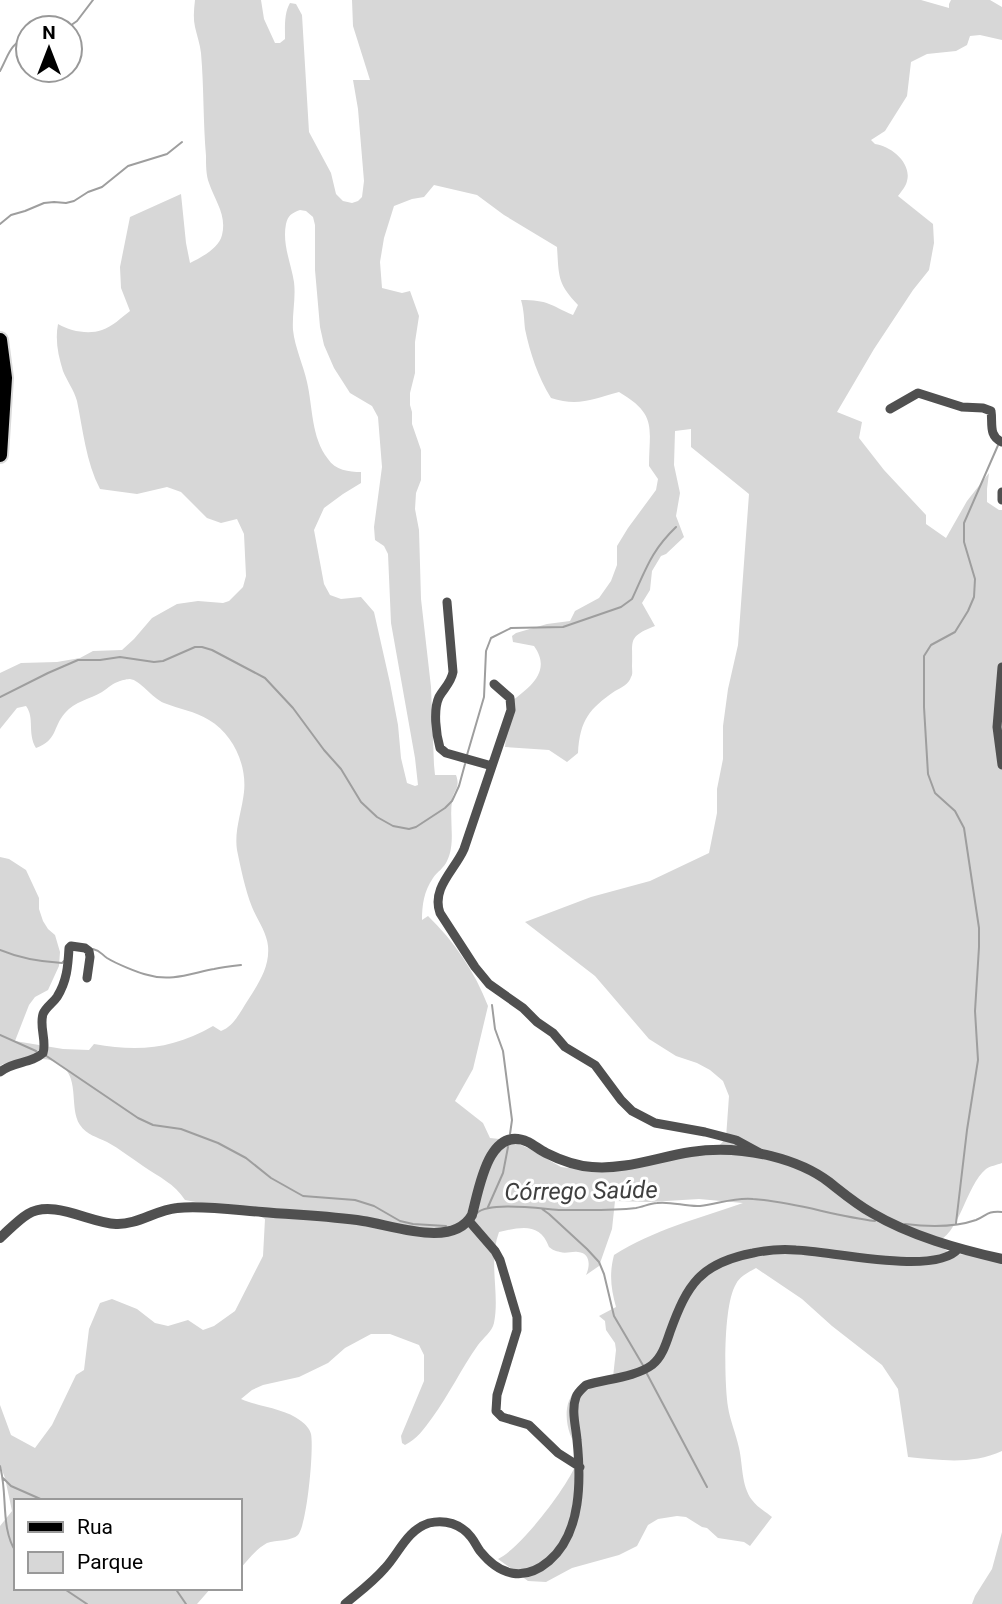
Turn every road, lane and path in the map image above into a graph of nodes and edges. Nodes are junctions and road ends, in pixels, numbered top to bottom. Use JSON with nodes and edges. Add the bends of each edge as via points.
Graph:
{"nodes":[{"id":1,"x":0,"y":340,"type":"edge"},
{"id":2,"x":890,"y":409,"type":"dead end"},
{"id":3,"x":1002,"y":442,"type":"edge"},
{"id":4,"x":0,"y":456,"type":"edge"},
{"id":5,"x":1002,"y":492,"type":"edge"},
{"id":6,"x":1002,"y":500,"type":"edge"},
{"id":7,"x":447,"y":602,"type":"dead end"},
{"id":8,"x":1002,"y":667,"type":"edge"},
{"id":9,"x":494,"y":684,"type":"dead end"},
{"id":10,"x":1002,"y":765,"type":"edge"},
{"id":11,"x":492,"y":766,"type":"junction"},
{"id":12,"x":88,"y":978,"type":"dead end"},
{"id":13,"x":0,"y":1072,"type":"edge"},
{"id":14,"x":761,"y":1154,"type":"junction"},
{"id":15,"x":469,"y":1221,"type":"junction"},
{"id":16,"x":0,"y":1238,"type":"edge"},
{"id":17,"x":958,"y":1249,"type":"junction"},
{"id":18,"x":1002,"y":1259,"type":"edge"},
{"id":19,"x":580,"y":1467,"type":"junction"},
{"id":20,"x":345,"y":1604,"type":"edge"}],
"edges":[{"from":1,"to":4,"type":"main road","via":[[5,378]]},
{"from":2,"to":3,"type":"street","via":[[918,393],[962,407],[986,408],[992,414],[993,436]]},
{"from":5,"to":6,"type":"street"},
{"from":7,"to":11,"type":"street","via":[[453,672],[437,704],[440,748]]},
{"from":8,"to":10,"type":"street","via":[[997,727]]},
{"from":9,"to":11,"type":"street","via":[[510,698],[511,705]]},
{"from":11,"to":14,"type":"street","via":[[459,862],[437,900],[440,914],[475,967],[565,1047],[596,1065],[632,1111],[655,1123],[736,1140]]},
{"from":12,"to":13,"type":"street","via":[[89,951],[70,947],[66,977],[43,1014],[43,1054]]},
{"from":14,"to":15,"type":"street","via":[[692,1152],[612,1168],[592,1167],[562,1160],[519,1139],[506,1140],[486,1164]]},
{"from":14,"to":17,"type":"street","via":[[806,1168],[872,1214]]},
{"from":15,"to":16,"type":"street","via":[[452,1230],[425,1233],[362,1221],[237,1210],[179,1208],[117,1224],[46,1209],[30,1213]]},
{"from":15,"to":19,"type":"street","via":[[500,1260],[517,1317],[496,1411],[529,1425]]},
{"from":17,"to":18,"type":"street"},
{"from":17,"to":19,"type":"street","via":[[933,1261],[794,1250],[763,1251],[719,1263],[694,1282],[679,1306],[661,1355],[652,1365],[580,1390],[575,1404]]},
{"from":19,"to":20,"type":"street","via":[[578,1500],[566,1538],[549,1561],[537,1568],[526,1574],[510,1573],[489,1561],[461,1527],[430,1523],[412,1532],[385,1568]]}]}
